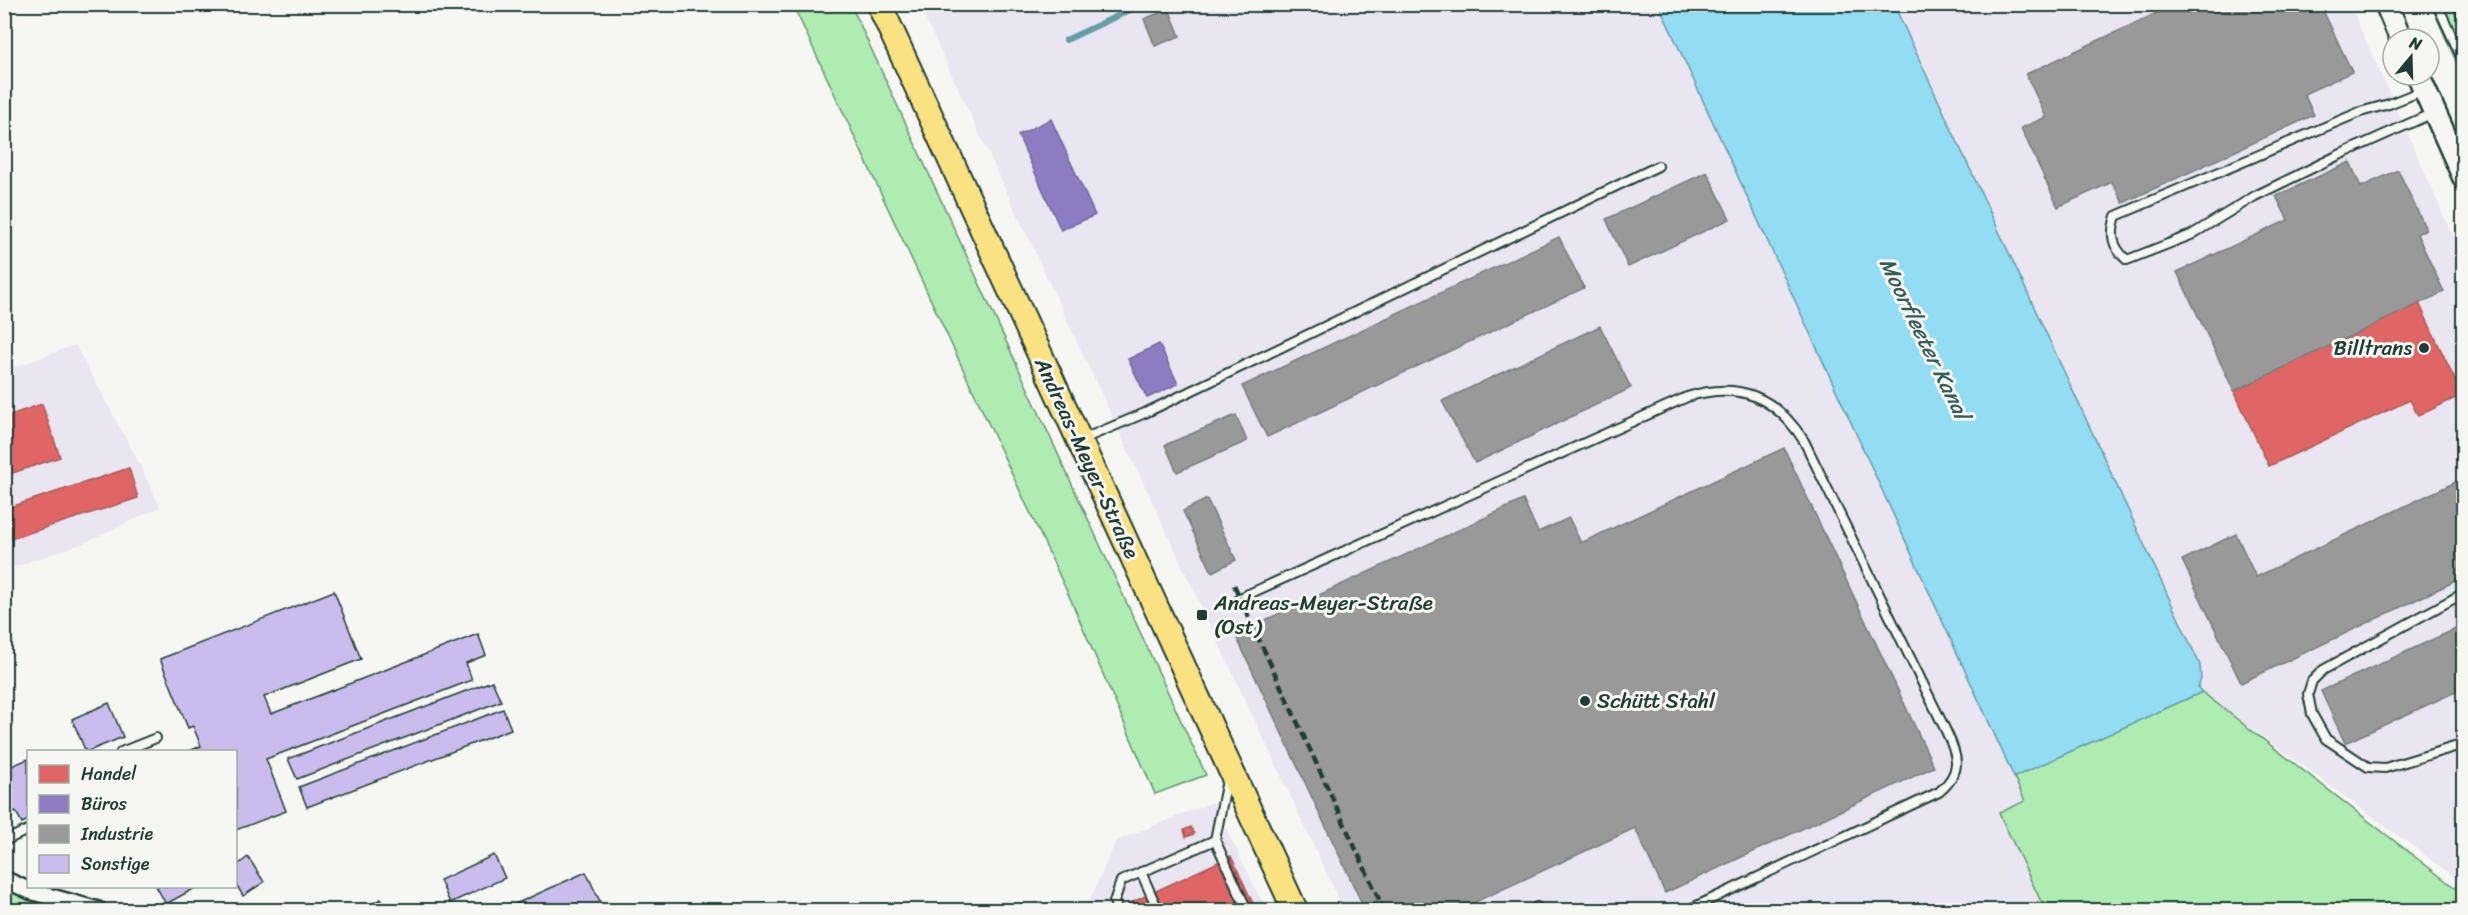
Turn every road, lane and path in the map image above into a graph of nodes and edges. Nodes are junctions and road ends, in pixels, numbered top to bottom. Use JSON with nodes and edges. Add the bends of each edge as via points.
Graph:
{"nodes":[{"id":1,"x":879,"y":4,"type":"edge"},
{"id":2,"x":2386,"y":4,"type":"edge"},
{"id":3,"x":2437,"y":4,"type":"edge"},
{"id":4,"x":2397,"y":27,"type":"edge"},
{"id":5,"x":2463,"y":56,"type":"edge"},
{"id":6,"x":2414,"y":87,"type":"edge"},
{"id":7,"x":2423,"y":87,"type":"edge"},
{"id":8,"x":2434,"y":113,"type":"junction"},
{"id":9,"x":1658,"y":166,"type":"dead end"},
{"id":10,"x":2463,"y":178,"type":"edge"},
{"id":11,"x":1079,"y":441,"type":"junction"},
{"id":12,"x":2463,"y":593,"type":"edge"},
{"id":13,"x":1240,"y":598,"type":"dead end"},
{"id":14,"x":156,"y":738,"type":"dead end"},
{"id":15,"x":2463,"y":744,"type":"edge"},
{"id":16,"x":127,"y":750,"type":"edge"},
{"id":17,"x":1229,"y":770,"type":"junction"},
{"id":18,"x":27,"y":830,"type":"edge"},
{"id":19,"x":1215,"y":840,"type":"junction"},
{"id":20,"x":4,"y":841,"type":"edge"},
{"id":21,"x":1141,"y":872,"type":"junction"},
{"id":22,"x":4,"y":879,"type":"edge"},
{"id":23,"x":98,"y":910,"type":"edge"},
{"id":24,"x":1118,"y":910,"type":"edge"},
{"id":25,"x":1158,"y":910,"type":"edge"},
{"id":26,"x":1247,"y":910,"type":"edge"},
{"id":27,"x":1295,"y":910,"type":"edge"},
{"id":28,"x":1688,"y":910,"type":"edge"}],
"edges":[{"from":1,"to":11,"type":"main road","name":"Andreas-Meyer-Straße"},
{"from":2,"to":4,"type":"street"},
{"from":3,"to":5,"type":"lane"},
{"from":6,"to":8,"type":"lane","via":[[2388,104],[2360,112],[2116,216],[2112,230],[2116,251],[2127,260],[2191,235],[2255,196]]},
{"from":7,"to":8,"type":"street"},
{"from":8,"to":10,"type":"street"},
{"from":9,"to":11,"type":"lane","via":[[1145,413]]},
{"from":11,"to":17,"type":"main road","name":"Andreas-Meyer-Straße"},
{"from":12,"to":15,"type":"lane","via":[[2323,670],[2312,681],[2308,694],[2312,714],[2326,739],[2367,767],[2385,768]]},
{"from":13,"to":28,"type":"lane","via":[[1687,397],[1709,390],[1731,390],[1755,395],[1776,407],[1804,441],[1936,709],[1954,748],[1955,772],[1940,792]]},
{"from":14,"to":16,"type":"lane"},
{"from":17,"to":19,"type":"lane"},
{"from":17,"to":27,"type":"main road","name":"Andreas-Meyer-Straße"},
{"from":18,"to":20,"type":"lane"},
{"from":19,"to":21,"type":"lane"},
{"from":19,"to":26,"type":"lane"},
{"from":21,"to":24,"type":"lane","via":[[1121,881],[1114,902]]},
{"from":21,"to":25,"type":"lane"},
{"from":22,"to":23,"type":"street","via":[[30,891]]}]}
